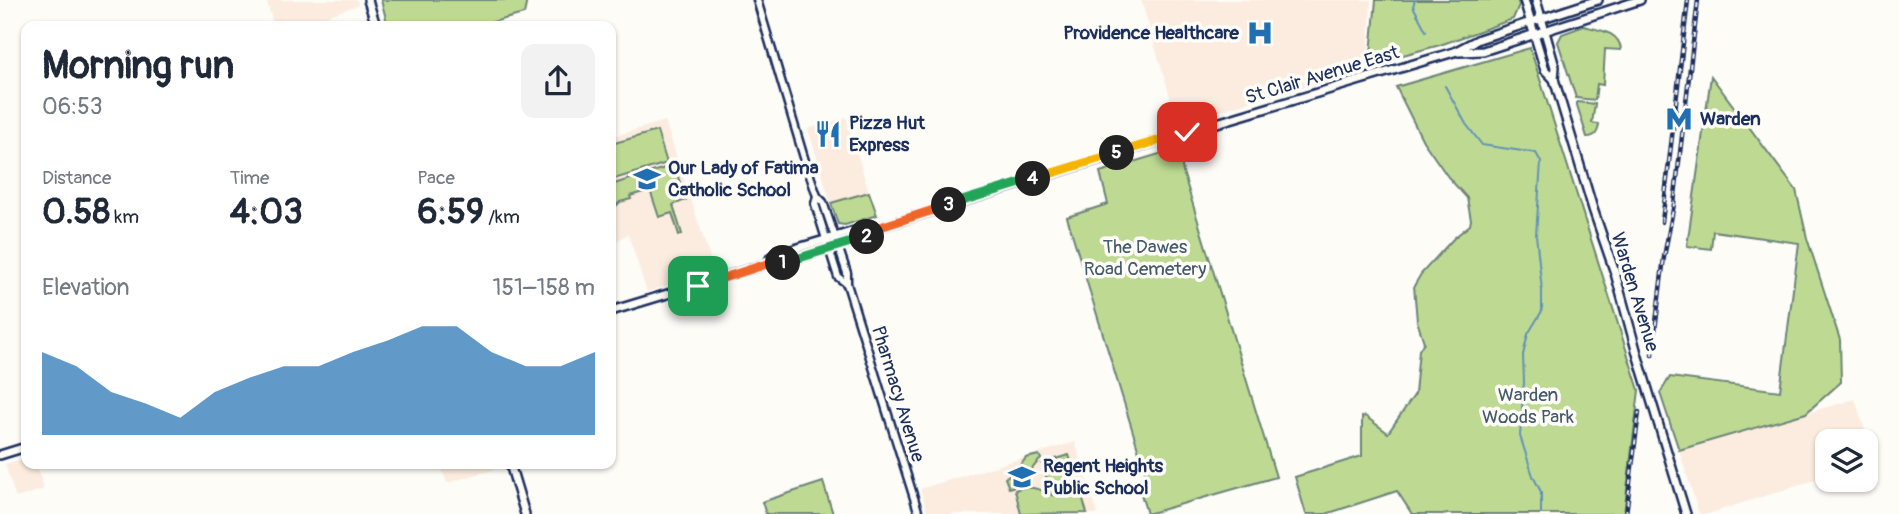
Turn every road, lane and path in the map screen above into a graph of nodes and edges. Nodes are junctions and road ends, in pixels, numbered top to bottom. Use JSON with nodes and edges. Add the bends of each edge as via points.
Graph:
{"nodes":[{"id":1,"x":368,"y":0,"type":"edge"},
{"id":2,"x":757,"y":0,"type":"edge"},
{"id":3,"x":1524,"y":0,"type":"edge"},
{"id":4,"x":1536,"y":0,"type":"edge"},
{"id":5,"x":1598,"y":0,"type":"edge"},
{"id":6,"x":1640,"y":0,"type":"edge"},
{"id":7,"x":1542,"y":18,"type":"junction"},
{"id":8,"x":374,"y":21,"type":"edge"},
{"id":9,"x":1531,"y":21,"type":"junction"},
{"id":10,"x":1546,"y":31,"type":"junction"},
{"id":11,"x":1535,"y":35,"type":"junction"},
{"id":12,"x":1454,"y":52,"type":"junction"},
{"id":13,"x":1554,"y":79,"type":"junction"},
{"id":14,"x":817,"y":196,"type":"junction"},
{"id":15,"x":877,"y":228,"type":"junction"},
{"id":16,"x":835,"y":237,"type":"junction"},
{"id":17,"x":826,"y":239,"type":"junction"},
{"id":18,"x":838,"y":246,"type":"junction"},
{"id":19,"x":829,"y":249,"type":"junction"},
{"id":20,"x":767,"y":264,"type":"junction"},
{"id":21,"x":848,"y":284,"type":"junction"},
{"id":22,"x":616,"y":310,"type":"edge"},
{"id":23,"x":21,"y":449,"type":"edge"},
{"id":24,"x":0,"y":455,"type":"edge"},
{"id":25,"x":512,"y":469,"type":"edge"},
{"id":26,"x":525,"y":514,"type":"edge"},
{"id":27,"x":919,"y":514,"type":"edge"},
{"id":28,"x":1686,"y":514,"type":"edge"}],
"edges":[{"from":1,"to":8,"type":"main road"},
{"from":2,"to":14,"type":"street","name":"Pharmacy Avenue"},
{"from":3,"to":9,"type":"main road","name":"Warden Avenue"},
{"from":4,"to":7,"type":"main road","name":"Warden Avenue"},
{"from":5,"to":7,"type":"main road","name":"St Clair Avenue East"},
{"from":6,"to":10,"type":"main road","name":"St Clair Avenue East"},
{"from":7,"to":9,"type":"main road","name":"St Clair Avenue East"},
{"from":7,"to":10,"type":"main road","name":"Warden Avenue"},
{"from":9,"to":11,"type":"main road","name":"Warden Avenue"},
{"from":9,"to":12,"type":"main road","name":"St Clair Avenue East"},
{"from":10,"to":11,"type":"main road","name":"St Clair Avenue East"},
{"from":10,"to":13,"type":"main road","name":"Warden Avenue"},
{"from":11,"to":12,"type":"main road","name":"St Clair Avenue East","via":[[1483,51]]},
{"from":11,"to":13,"type":"main road","name":"Warden Avenue","via":[[1545,70]]},
{"from":12,"to":15,"type":"main road","name":"St Clair Avenue East"},
{"from":13,"to":28,"type":"main road","name":"Warden Avenue"},
{"from":14,"to":16,"type":"street","name":"Pharmacy Avenue"},
{"from":14,"to":17,"type":"street","name":"Pharmacy Avenue","via":[[815,204]]},
{"from":15,"to":16,"type":"main road","name":"St Clair Avenue East"},
{"from":15,"to":18,"type":"main road","name":"St Clair Avenue East"},
{"from":16,"to":17,"type":"main road","name":"St Clair Avenue East"},
{"from":16,"to":18,"type":"street","name":"Pharmacy Avenue"},
{"from":17,"to":19,"type":"street","name":"Pharmacy Avenue"},
{"from":17,"to":20,"type":"main road","name":"St Clair Avenue East","via":[[771,257]]},
{"from":18,"to":19,"type":"main road","name":"St Clair Avenue East"},
{"from":18,"to":21,"type":"street","name":"Pharmacy Avenue"},
{"from":19,"to":20,"type":"main road","name":"St Clair Avenue East","via":[[774,266]]},
{"from":19,"to":21,"type":"street","name":"Pharmacy Avenue","via":[[838,276]]},
{"from":20,"to":22,"type":"main road","name":"St Clair Avenue East"},
{"from":21,"to":27,"type":"street","name":"Pharmacy Avenue"},
{"from":23,"to":24,"type":"main road"},
{"from":25,"to":26,"type":"main road"}]}
